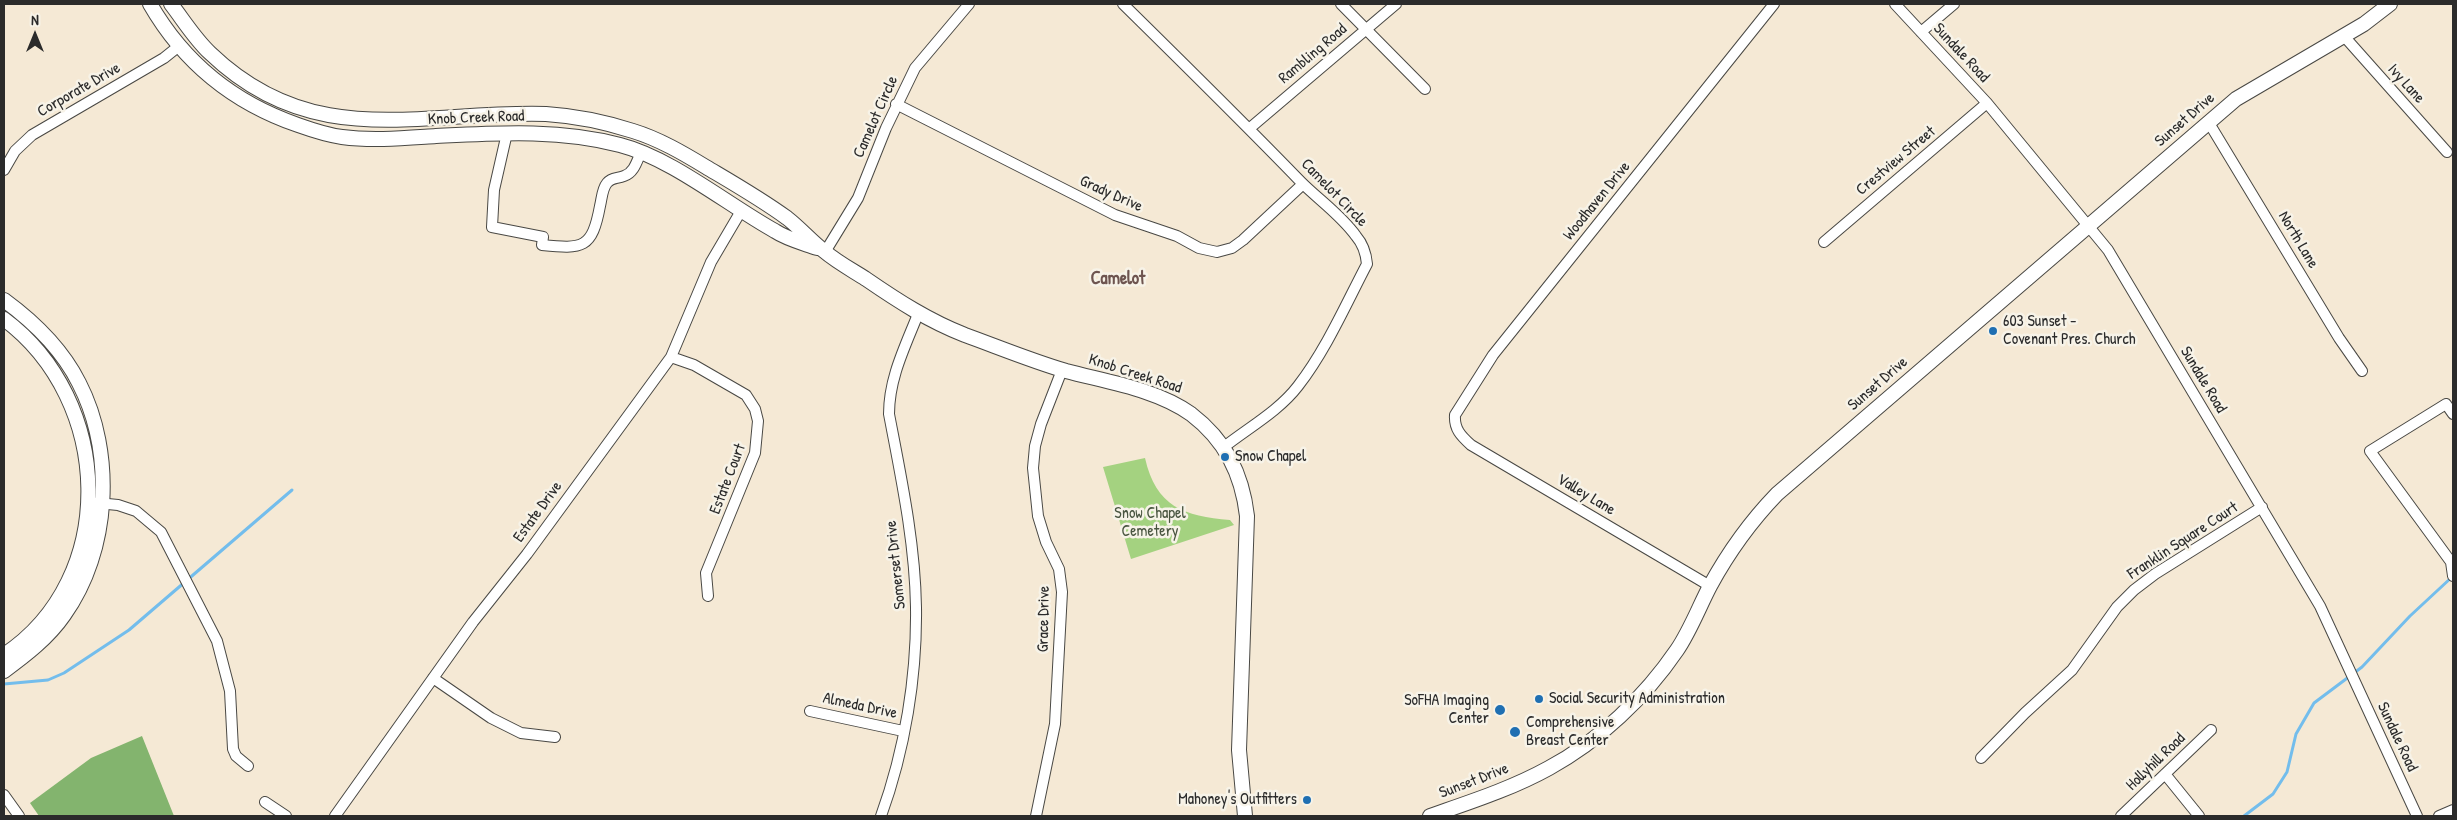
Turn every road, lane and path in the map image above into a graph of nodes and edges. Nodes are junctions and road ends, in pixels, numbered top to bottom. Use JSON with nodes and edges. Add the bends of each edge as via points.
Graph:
{"nodes":[{"id":1,"x":150,"y":4,"type":"edge"},
{"id":2,"x":172,"y":4,"type":"edge"},
{"id":3,"x":969,"y":4,"type":"edge"},
{"id":4,"x":1123,"y":4,"type":"edge"},
{"id":5,"x":1341,"y":4,"type":"edge"},
{"id":6,"x":1396,"y":4,"type":"edge"},
{"id":7,"x":1774,"y":4,"type":"edge"},
{"id":8,"x":1895,"y":4,"type":"edge"},
{"id":9,"x":1954,"y":4,"type":"edge"},
{"id":10,"x":2390,"y":4,"type":"edge"},
{"id":11,"x":1366,"y":29,"type":"junction"},
{"id":12,"x":1922,"y":32,"type":"junction"},
{"id":13,"x":193,"y":34,"type":"junction"},
{"id":14,"x":2343,"y":35,"type":"junction"},
{"id":15,"x":179,"y":46,"type":"junction"},
{"id":16,"x":1425,"y":89,"type":"dead end"},
{"id":17,"x":276,"y":98,"type":"junction"},
{"id":18,"x":1987,"y":103,"type":"junction"},
{"id":19,"x":896,"y":104,"type":"junction"},
{"id":20,"x":506,"y":116,"type":"junction"},
{"id":21,"x":335,"y":117,"type":"junction"},
{"id":22,"x":425,"y":119,"type":"junction"},
{"id":23,"x":2210,"y":123,"type":"junction"},
{"id":24,"x":295,"y":124,"type":"junction"},
{"id":25,"x":1250,"y":128,"type":"junction"},
{"id":26,"x":507,"y":133,"type":"junction"},
{"id":27,"x":647,"y":136,"type":"junction"},
{"id":28,"x":425,"y":137,"type":"junction"},
{"id":29,"x":641,"y":152,"type":"junction"},
{"id":30,"x":2447,"y":152,"type":"dead end"},
{"id":31,"x":4,"y":170,"type":"edge"},
{"id":32,"x":727,"y":180,"type":"junction"},
{"id":33,"x":1303,"y":184,"type":"junction"},
{"id":34,"x":741,"y":211,"type":"junction"},
{"id":35,"x":788,"y":218,"type":"junction"},
{"id":36,"x":2090,"y":226,"type":"junction"},
{"id":37,"x":1824,"y":242,"type":"dead end"},
{"id":38,"x":825,"y":252,"type":"junction"},
{"id":39,"x":4,"y":300,"type":"edge"},
{"id":40,"x":918,"y":314,"type":"junction"},
{"id":41,"x":4,"y":319,"type":"edge"},
{"id":42,"x":672,"y":357,"type":"junction"},
{"id":43,"x":1062,"y":370,"type":"junction"},
{"id":44,"x":2362,"y":371,"type":"dead end"},
{"id":45,"x":79,"y":383,"type":"junction"},
{"id":46,"x":65,"y":391,"type":"junction"},
{"id":47,"x":2453,"y":414,"type":"edge"},
{"id":48,"x":1454,"y":424,"type":"joint"},
{"id":49,"x":1224,"y":447,"type":"junction"},
{"id":50,"x":94,"y":502,"type":"junction"},
{"id":51,"x":2262,"y":508,"type":"junction"},
{"id":52,"x":2453,"y":576,"type":"edge"},
{"id":53,"x":1710,"y":586,"type":"junction"},
{"id":54,"x":708,"y":596,"type":"dead end"},
{"id":55,"x":4,"y":655,"type":"edge"},
{"id":56,"x":4,"y":672,"type":"edge"},
{"id":57,"x":433,"y":678,"type":"junction"},
{"id":58,"x":810,"y":711,"type":"dead end"},
{"id":59,"x":2210,"y":730,"type":"dead end"},
{"id":60,"x":903,"y":731,"type":"junction"},
{"id":61,"x":555,"y":736,"type":"dead end"},
{"id":62,"x":1981,"y":758,"type":"dead end"},
{"id":63,"x":248,"y":766,"type":"dead end"},
{"id":64,"x":2165,"y":774,"type":"junction"},
{"id":65,"x":4,"y":794,"type":"edge"},
{"id":66,"x":265,"y":802,"type":"dead end"},
{"id":67,"x":2453,"y":810,"type":"edge"},
{"id":68,"x":18,"y":816,"type":"edge"},
{"id":69,"x":286,"y":816,"type":"edge"},
{"id":70,"x":335,"y":816,"type":"edge"},
{"id":71,"x":882,"y":816,"type":"edge"},
{"id":72,"x":1036,"y":816,"type":"edge"},
{"id":73,"x":1246,"y":816,"type":"edge"},
{"id":74,"x":1430,"y":816,"type":"edge"},
{"id":75,"x":2122,"y":816,"type":"edge"},
{"id":76,"x":2199,"y":816,"type":"edge"},
{"id":77,"x":2417,"y":816,"type":"edge"},
{"id":78,"x":2439,"y":816,"type":"edge"}],
"edges":[{"from":1,"to":15,"type":"main road","name":"Knob Creek Road"},
{"from":2,"to":13,"type":"main road","name":"Knob Creek Road"},
{"from":3,"to":19,"type":"street","name":"Camelot Circle","via":[[915,68]]},
{"from":4,"to":25,"type":"street","name":"Camelot Circle"},
{"from":5,"to":11,"type":"street"},
{"from":6,"to":11,"type":"street","name":"Rambling Road"},
{"from":7,"to":48,"type":"street","name":"Woodhaven Drive","via":[[1493,355],[1460,405]]},
{"from":8,"to":12,"type":"street","name":"Sundale Road"},
{"from":9,"to":12,"type":"street"},
{"from":10,"to":14,"type":"main road","name":"Sunset Drive"},
{"from":11,"to":16,"type":"street"},
{"from":11,"to":25,"type":"street","name":"Rambling Road"},
{"from":12,"to":18,"type":"street","name":"Sundale Road"},
{"from":13,"to":15,"type":"main road"},
{"from":13,"to":17,"type":"main road","name":"Knob Creek Road","via":[[224,66]]},
{"from":14,"to":23,"type":"main road","name":"Sunset Drive","via":[[2242,95]]},
{"from":14,"to":30,"type":"street","name":"Ivy Lane"},
{"from":15,"to":24,"type":"main road","name":"Knob Creek Road","via":[[203,72],[248,104]]},
{"from":15,"to":31,"type":"street","name":"Corporate Drive","via":[[32,135],[15,151]]},
{"from":17,"to":21,"type":"main road","name":"Knob Creek Road"},
{"from":17,"to":24,"type":"main road"},
{"from":18,"to":36,"type":"street","name":"Sundale Road"},
{"from":18,"to":37,"type":"street","name":"Crestview Street"},
{"from":19,"to":33,"type":"street","name":"Grady Drive","via":[[1115,215],[1217,252],[1232,248],[1243,240]]},
{"from":19,"to":38,"type":"street","name":"Camelot Circle","via":[[858,198]]},
{"from":20,"to":22,"type":"main road","name":"Knob Creek Road"},
{"from":20,"to":26,"type":"main road"},
{"from":20,"to":27,"type":"main road","name":"Knob Creek Road","via":[[550,114],[581,118]]},
{"from":21,"to":22,"type":"main road","name":"Knob Creek Road","via":[[373,121]]},
{"from":21,"to":24,"type":"main road","via":[[309,118]]},
{"from":22,"to":28,"type":"main road"},
{"from":23,"to":36,"type":"main road","name":"Sunset Drive"},
{"from":23,"to":44,"type":"street","name":"North Lane"},
{"from":24,"to":28,"type":"main road","name":"Knob Creek Road","via":[[341,137]]},
{"from":25,"to":33,"type":"street","name":"Camelot Circle"},
{"from":26,"to":28,"type":"main road","name":"Knob Creek Road"},
{"from":26,"to":29,"type":"main road","name":"Knob Creek Road","via":[[575,136]]},
{"from":26,"to":29,"type":"street","via":[[494,190],[492,227],[542,237],[542,245],[582,246],[592,236],[597,224],[605,185],[612,178],[625,176],[633,170]]},
{"from":27,"to":29,"type":"main road"},
{"from":27,"to":32,"type":"main road","name":"Knob Creek Road"},
{"from":29,"to":34,"type":"main road","name":"Knob Creek Road","via":[[667,164]]},
{"from":32,"to":34,"type":"main road","via":[[740,196]]},
{"from":32,"to":35,"type":"main road","name":"Knob Creek Road"},
{"from":33,"to":49,"type":"street","name":"Camelot Circle","via":[[1356,236],[1366,252],[1367,264],[1320,353],[1297,387],[1278,406]]},
{"from":34,"to":35,"type":"main road","via":[[765,209]]},
{"from":34,"to":38,"type":"main road","name":"Knob Creek Road","via":[[777,233]]},
{"from":34,"to":42,"type":"street","name":"Estate Drive","via":[[710,262]]},
{"from":35,"to":38,"type":"main road","name":"Knob Creek Road"},
{"from":36,"to":51,"type":"street","name":"Sundale Road","via":[[2108,250]]},
{"from":36,"to":53,"type":"main road","name":"Sunset Drive","via":[[1776,494],[1740,538]]},
{"from":38,"to":40,"type":"main road","name":"Knob Creek Road"},
{"from":39,"to":45,"type":"main road","via":[[38,327],[56,347]]},
{"from":40,"to":43,"type":"main road","name":"Knob Creek Road"},
{"from":40,"to":60,"type":"street","name":"Somerset Drive","via":[[893,375],[889,394],[889,414],[913,559],[916,608],[910,704]]},
{"from":41,"to":46,"type":"main road","via":[[36,349]]},
{"from":42,"to":54,"type":"street","name":"Estate Court","via":[[694,365],[746,395],[755,408],[758,421],[756,453],[706,572]]},
{"from":42,"to":57,"type":"street","name":"Estate Drive"},
{"from":43,"to":49,"type":"main road","name":"Knob Creek Road","via":[[1146,393],[1178,406]]},
{"from":43,"to":72,"type":"street","name":"Grace Drive","via":[[1041,424],[1033,468],[1038,516],[1059,570],[1062,592],[1055,724]]},
{"from":45,"to":46,"type":"street"},
{"from":45,"to":50,"type":"main road","via":[[102,458]]},
{"from":46,"to":50,"type":"main road","via":[[84,443]]},
{"from":47,"to":52,"type":"street","via":[[2446,404],[2370,450],[2451,562]]},
{"from":48,"to":53,"type":"street","name":"Valley Lane","via":[[1471,445]]},
{"from":49,"to":73,"type":"main road","name":"Knob Creek Road","via":[[1240,481],[1246,516],[1239,750]]},
{"from":50,"to":55,"type":"main road","via":[[81,548],[62,594],[20,644]]},
{"from":50,"to":56,"type":"main road","via":[[94,552],[73,601],[49,634]]},
{"from":50,"to":63,"type":"street","via":[[136,511],[161,532],[217,641],[230,691],[233,749]]},
{"from":51,"to":62,"type":"street","name":"Franklin Square Court","via":[[2134,590],[2107,620],[2072,670]]},
{"from":51,"to":77,"type":"street","name":"Sundale Road","via":[[2320,606]]},
{"from":53,"to":74,"type":"main road","name":"Sunset Drive","via":[[1677,650],[1647,689],[1603,730],[1550,768],[1504,790]]},
{"from":57,"to":61,"type":"street","via":[[491,718],[521,733]]},
{"from":57,"to":70,"type":"street","name":"Estate Drive"},
{"from":58,"to":60,"type":"street","name":"Almeda Drive"},
{"from":59,"to":64,"type":"street","name":"Hollyhill Road"},
{"from":60,"to":71,"type":"street","name":"Somerset Drive"},
{"from":64,"to":75,"type":"street","name":"Hollyhill Road"},
{"from":64,"to":76,"type":"street"},
{"from":65,"to":68,"type":"street"},
{"from":66,"to":69,"type":"street"},
{"from":67,"to":78,"type":"street"}]}
